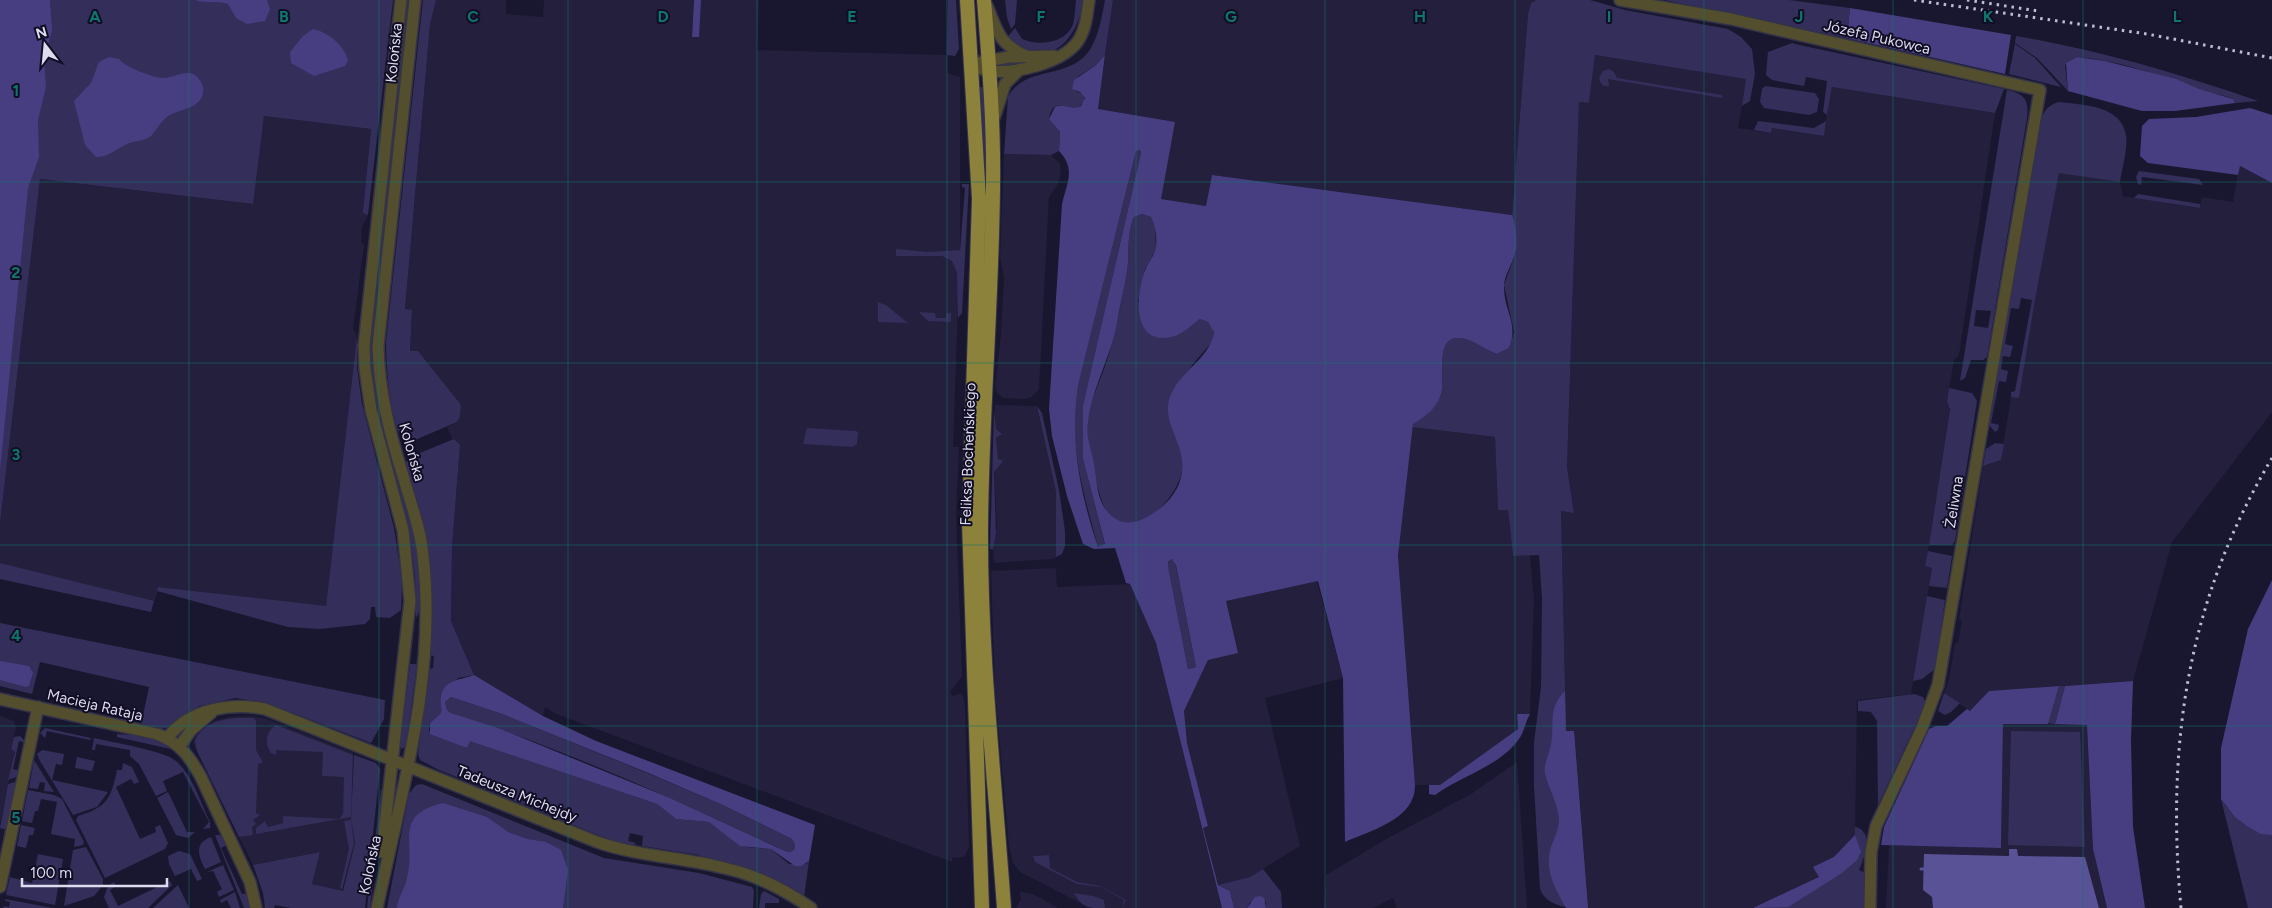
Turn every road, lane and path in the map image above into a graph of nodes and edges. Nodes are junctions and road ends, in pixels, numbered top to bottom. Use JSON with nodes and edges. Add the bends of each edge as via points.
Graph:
{"nodes":[{"id":1,"x":401,"y":0,"type":"edge"},
{"id":2,"x":415,"y":0,"type":"edge"},
{"id":3,"x":967,"y":0,"type":"edge"},
{"id":4,"x":984,"y":0,"type":"edge"},
{"id":5,"x":1089,"y":0,"type":"edge"},
{"id":6,"x":1620,"y":0,"type":"edge"},
{"id":7,"x":1028,"y":56,"type":"junction"},
{"id":8,"x":1058,"y":56,"type":"junction"},
{"id":9,"x":971,"y":65,"type":"junction"},
{"id":10,"x":989,"y":65,"type":"junction"},
{"id":11,"x":1020,"y":69,"type":"junction"},
{"id":12,"x":2040,"y":90,"type":"joint"},
{"id":13,"x":992,"y":127,"type":"junction"},
{"id":14,"x":0,"y":699,"type":"edge"},
{"id":15,"x":38,"y":707,"type":"junction"},
{"id":16,"x":214,"y":710,"type":"junction"},
{"id":17,"x":168,"y":737,"type":"junction"},
{"id":18,"x":180,"y":746,"type":"junction"},
{"id":19,"x":393,"y":760,"type":"junction"},
{"id":20,"x":407,"y":766,"type":"junction"},
{"id":21,"x":0,"y":888,"type":"edge"},
{"id":22,"x":256,"y":908,"type":"edge"},
{"id":23,"x":376,"y":908,"type":"edge"},
{"id":24,"x":810,"y":908,"type":"edge"},
{"id":25,"x":982,"y":908,"type":"edge"},
{"id":26,"x":1004,"y":908,"type":"edge"},
{"id":27,"x":1870,"y":908,"type":"edge"}],
"edges":[{"from":1,"to":19,"type":"street","name":"Kolońska","via":[[364,346],[364,369],[371,410],[403,530],[409,577],[409,625]]},
{"from":2,"to":20,"type":"street","name":"Kolońska","via":[[378,346],[382,400],[418,528],[426,577],[423,658]]},
{"from":3,"to":9,"type":"main road","name":"Feliksa Bocheńskiego"},
{"from":4,"to":7,"type":"street","via":[[1001,39],[1013,50]]},
{"from":4,"to":10,"type":"main road","name":"Feliksa Bocheńskiego"},
{"from":5,"to":8,"type":"street","via":[[1077,42]]},
{"from":6,"to":12,"type":"street","name":"Józefa Pukowca","via":[[1731,19]]},
{"from":7,"to":8,"type":"street"},
{"from":7,"to":10,"type":"street"},
{"from":8,"to":11,"type":"street"},
{"from":9,"to":10,"type":"street"},
{"from":9,"to":25,"type":"main road","name":"Feliksa Bocheńskiego","via":[[979,207],[969,560]]},
{"from":10,"to":11,"type":"street"},
{"from":10,"to":13,"type":"main road","name":"Feliksa Bocheńskiego"},
{"from":11,"to":13,"type":"street","via":[[1005,84]]},
{"from":12,"to":27,"type":"street","name":"Żeliwna","via":[[1938,685],[1922,728],[1876,826],[1871,852]]},
{"from":13,"to":26,"type":"main road","name":"Feliksa Bocheńskiego","via":[[982,568],[989,728]]},
{"from":14,"to":15,"type":"street","name":"Macieja Rataja"},
{"from":15,"to":17,"type":"street","name":"Macieja Rataja"},
{"from":15,"to":21,"type":"street"},
{"from":16,"to":17,"type":"street","name":"Tadeusza Michejdy","via":[[185,720]]},
{"from":16,"to":18,"type":"street","via":[[191,730]]},
{"from":16,"to":19,"type":"street","name":"Tadeusza Michejdy","via":[[237,707],[265,709]]},
{"from":17,"to":18,"type":"street","name":"Macieja Rataja"},
{"from":18,"to":22,"type":"street","name":"Macieja Rataja","via":[[201,777],[242,864]]},
{"from":19,"to":20,"type":"street","name":"Tadeusza Michejdy"},
{"from":19,"to":23,"type":"street","name":"Kolońska"},
{"from":20,"to":23,"type":"street","name":"Kolońska"},
{"from":20,"to":24,"type":"street","name":"Tadeusza Michejdy","via":[[625,852],[714,865],[752,876],[781,889]]}]}
